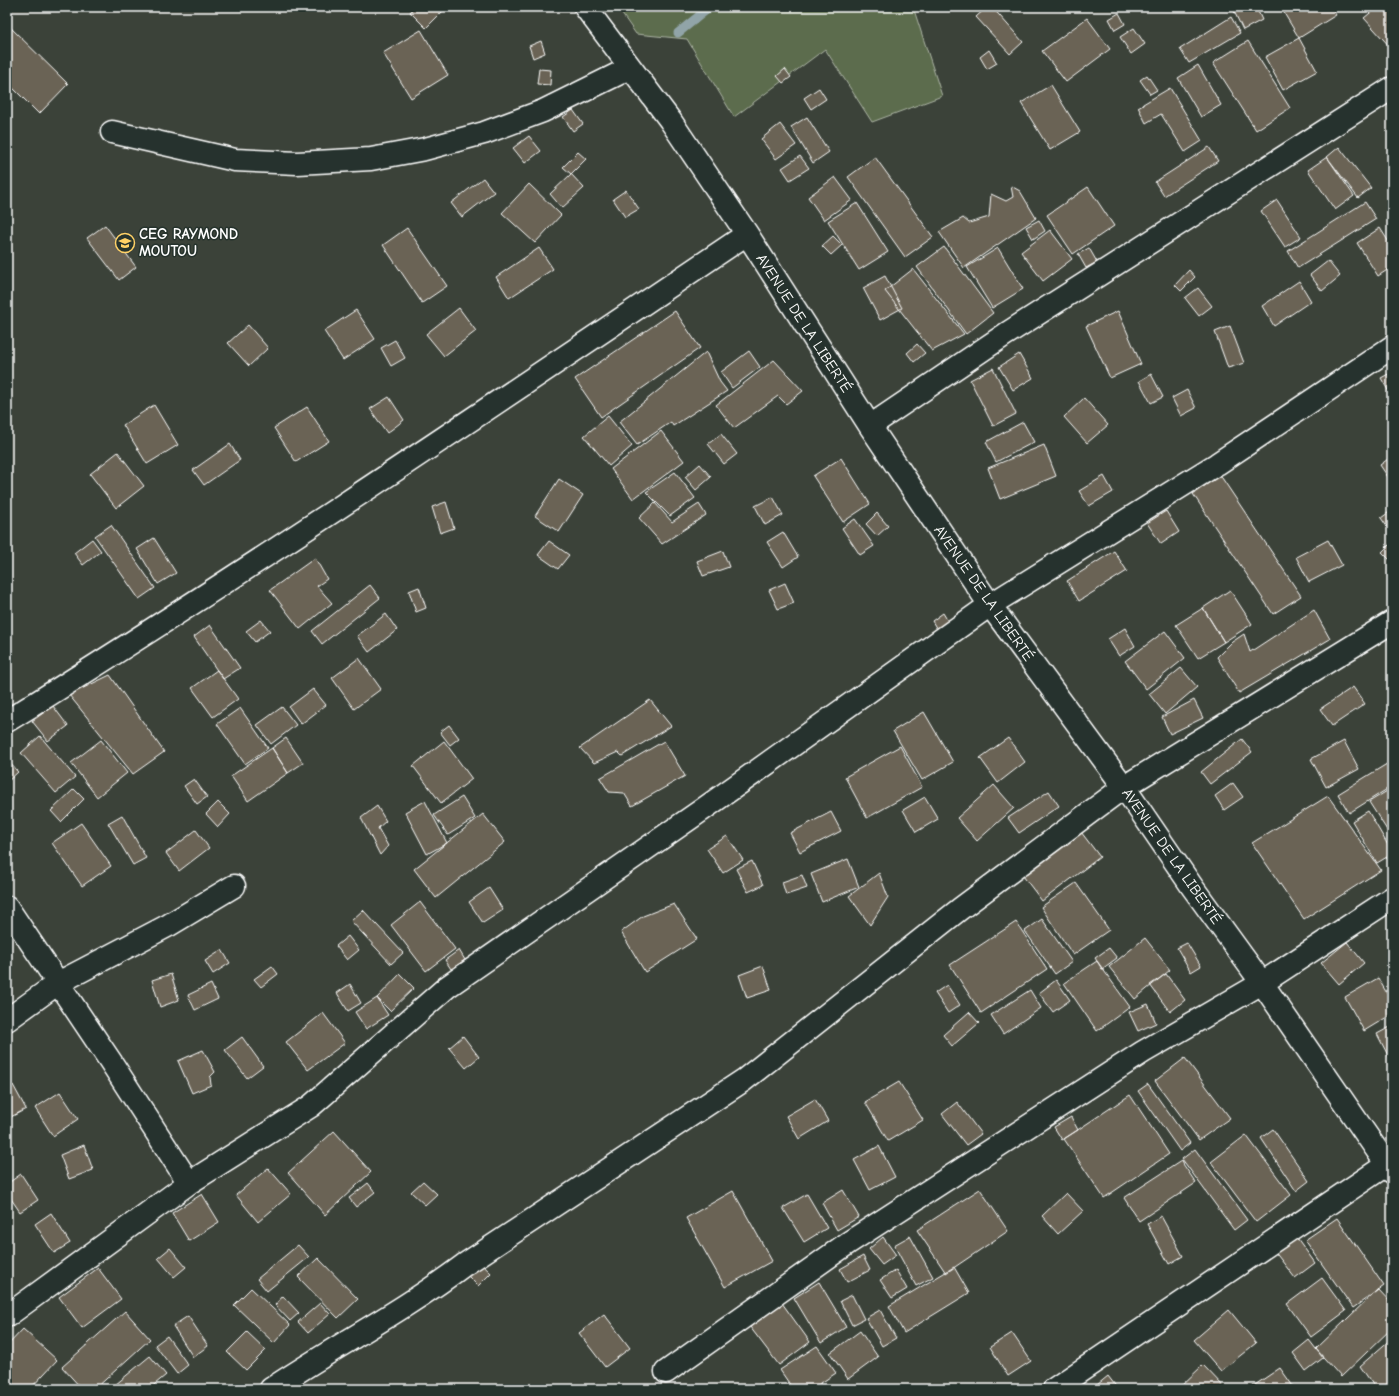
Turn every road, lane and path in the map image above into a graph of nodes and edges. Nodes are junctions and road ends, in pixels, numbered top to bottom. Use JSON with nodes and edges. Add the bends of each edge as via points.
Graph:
{"nodes":[{"id":1,"x":585,"y":7,"type":"edge"},
{"id":2,"x":630,"y":68,"type":"junction"},
{"id":3,"x":1392,"y":88,"type":"edge"},
{"id":4,"x":112,"y":132,"type":"dead end"},
{"id":5,"x":747,"y":234,"type":"junction"},
{"id":6,"x":1392,"y":347,"type":"edge"},
{"id":7,"x":870,"y":426,"type":"junction"},
{"id":8,"x":990,"y":605,"type":"junction"},
{"id":9,"x":1392,"y":622,"type":"edge"},
{"id":10,"x":7,"y":721,"type":"edge"},
{"id":11,"x":1124,"y":787,"type":"junction"},
{"id":12,"x":234,"y":886,"type":"dead end"},
{"id":13,"x":1392,"y":898,"type":"edge"},
{"id":14,"x":7,"y":907,"type":"edge"},
{"id":15,"x":58,"y":983,"type":"junction"},
{"id":16,"x":1262,"y":983,"type":"junction"},
{"id":17,"x":7,"y":1020,"type":"edge"},
{"id":18,"x":1390,"y":1166,"type":"edge"},
{"id":19,"x":189,"y":1183,"type":"junction"},
{"id":20,"x":7,"y":1316,"type":"edge"},
{"id":21,"x":666,"y":1372,"type":"dead end"},
{"id":22,"x":271,"y":1389,"type":"edge"},
{"id":23,"x":1054,"y":1389,"type":"edge"}],
"edges":[{"from":1,"to":2,"type":"street","name":"AVENUE DE LA LIBERTÉ"},
{"from":2,"to":4,"type":"street","via":[[543,111],[484,133],[425,149],[371,159],[297,163],[235,160]]},
{"from":2,"to":5,"type":"street","name":"AVENUE DE LA LIBERTÉ","via":[[670,120]]},
{"from":3,"to":7,"type":"street","via":[[1006,334]]},
{"from":5,"to":7,"type":"street","name":"AVENUE DE LA LIBERTÉ"},
{"from":5,"to":10,"type":"street","via":[[439,442]]},
{"from":6,"to":8,"type":"street","via":[[1217,464]]},
{"from":7,"to":8,"type":"street","name":"AVENUE DE LA LIBERTÉ"},
{"from":8,"to":11,"type":"street","name":"AVENUE DE LA LIBERTÉ"},
{"from":8,"to":19,"type":"street","via":[[447,988],[311,1106]]},
{"from":9,"to":11,"type":"street"},
{"from":11,"to":16,"type":"street","name":"AVENUE DE LA LIBERTÉ"},
{"from":11,"to":22,"type":"street","via":[[960,909],[744,1080],[437,1286]]},
{"from":12,"to":15,"type":"street","via":[[169,925]]},
{"from":13,"to":16,"type":"street"},
{"from":14,"to":15,"type":"street"},
{"from":15,"to":17,"type":"street"},
{"from":15,"to":19,"type":"street"},
{"from":16,"to":18,"type":"street","name":"AVENUE DE LA LIBERTÉ"},
{"from":16,"to":21,"type":"street","via":[[1143,1052],[848,1243]]},
{"from":18,"to":23,"type":"street"},
{"from":19,"to":20,"type":"street"}]}
